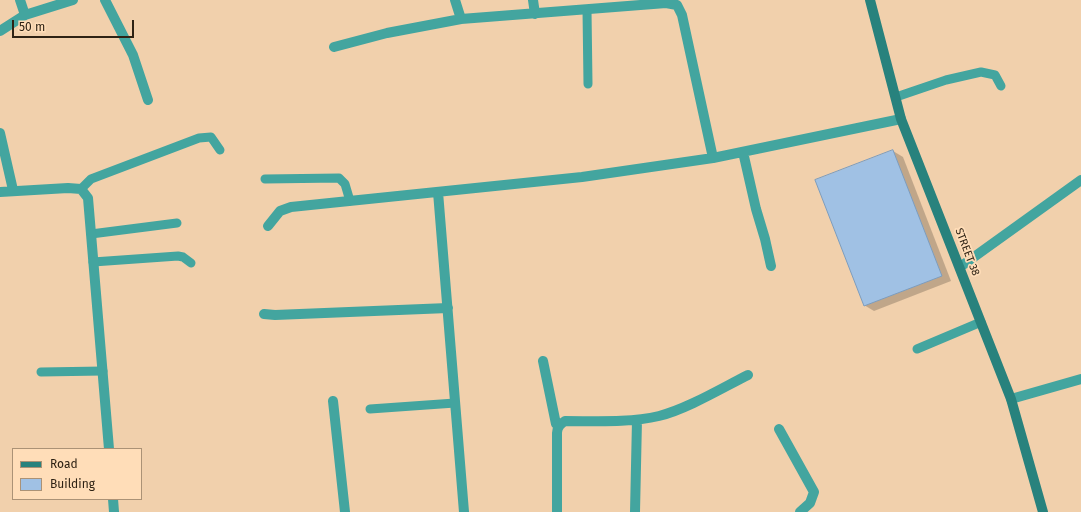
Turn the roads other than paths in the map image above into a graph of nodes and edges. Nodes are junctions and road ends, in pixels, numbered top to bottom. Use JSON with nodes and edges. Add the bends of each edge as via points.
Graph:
{"nodes":[{"id":1,"x":20,"y":0,"type":"edge"},
{"id":2,"x":73,"y":0,"type":"edge"},
{"id":3,"x":105,"y":0,"type":"edge"},
{"id":4,"x":455,"y":0,"type":"edge"},
{"id":5,"x":532,"y":0,"type":"edge"},
{"id":6,"x":870,"y":0,"type":"edge"},
{"id":7,"x":587,"y":10,"type":"junction"},
{"id":8,"x":24,"y":14,"type":"junction"},
{"id":9,"x":535,"y":14,"type":"junction"},
{"id":10,"x":461,"y":20,"type":"junction"},
{"id":11,"x":0,"y":31,"type":"edge"},
{"id":12,"x":334,"y":47,"type":"dead end"},
{"id":13,"x":588,"y":84,"type":"dead end"},
{"id":14,"x":1002,"y":86,"type":"dead end"},
{"id":15,"x":896,"y":98,"type":"junction"},
{"id":16,"x":148,"y":100,"type":"dead end"},
{"id":17,"x":901,"y":119,"type":"junction"},
{"id":18,"x":0,"y":133,"type":"edge"},
{"id":19,"x":220,"y":150,"type":"dead end"},
{"id":20,"x":743,"y":152,"type":"junction"},
{"id":21,"x":713,"y":158,"type":"junction"},
{"id":22,"x":265,"y":179,"type":"dead end"},
{"id":23,"x":1081,"y":180,"type":"edge"},
{"id":24,"x":81,"y":189,"type":"junction"},
{"id":25,"x":13,"y":190,"type":"junction"},
{"id":26,"x":0,"y":192,"type":"edge"},
{"id":27,"x":438,"y":192,"type":"junction"},
{"id":28,"x":350,"y":201,"type":"junction"},
{"id":29,"x":177,"y":223,"type":"dead end"},
{"id":30,"x":268,"y":226,"type":"dead end"},
{"id":31,"x":91,"y":234,"type":"junction"},
{"id":32,"x":94,"y":262,"type":"junction"},
{"id":33,"x":191,"y":263,"type":"dead end"},
{"id":34,"x":771,"y":266,"type":"dead end"},
{"id":35,"x":960,"y":267,"type":"junction"},
{"id":36,"x":448,"y":308,"type":"junction"},
{"id":37,"x":264,"y":314,"type":"dead end"},
{"id":38,"x":981,"y":322,"type":"junction"},
{"id":39,"x":918,"y":349,"type":"dead end"},
{"id":40,"x":543,"y":361,"type":"dead end"},
{"id":41,"x":103,"y":371,"type":"junction"},
{"id":42,"x":41,"y":372,"type":"dead end"},
{"id":43,"x":748,"y":375,"type":"dead end"},
{"id":44,"x":1081,"y":378,"type":"edge"},
{"id":45,"x":1011,"y":399,"type":"junction"},
{"id":46,"x":333,"y":401,"type":"dead end"},
{"id":47,"x":455,"y":402,"type":"junction"},
{"id":48,"x":370,"y":409,"type":"dead end"},
{"id":49,"x":637,"y":420,"type":"junction"},
{"id":50,"x":560,"y":425,"type":"junction"},
{"id":51,"x":779,"y":429,"type":"dead end"},
{"id":52,"x":109,"y":448,"type":"edge"},
{"id":53,"x":113,"y":500,"type":"edge"},
{"id":54,"x":114,"y":512,"type":"edge"},
{"id":55,"x":345,"y":512,"type":"edge"},
{"id":56,"x":464,"y":512,"type":"edge"},
{"id":57,"x":557,"y":512,"type":"edge"},
{"id":58,"x":635,"y":512,"type":"edge"},
{"id":59,"x":800,"y":512,"type":"edge"},
{"id":60,"x":1043,"y":512,"type":"edge"}],
"edges":[{"from":1,"to":8,"type":"street"},
{"from":2,"to":8,"type":"street"},
{"from":3,"to":16,"type":"street","via":[[133,55]]},
{"from":4,"to":10,"type":"street"},
{"from":5,"to":9,"type":"street"},
{"from":6,"to":15,"type":"street","name":"STREET 38"},
{"from":7,"to":9,"type":"street"},
{"from":7,"to":13,"type":"lane"},
{"from":7,"to":21,"type":"street","via":[[666,3],[677,5],[682,15]]},
{"from":8,"to":11,"type":"street"},
{"from":9,"to":10,"type":"street"},
{"from":10,"to":12,"type":"street","via":[[387,33]]},
{"from":14,"to":15,"type":"lane","via":[[995,75],[981,72],[946,80]]},
{"from":15,"to":17,"type":"street","name":"STREET 38"},
{"from":17,"to":20,"type":"street"},
{"from":17,"to":35,"type":"street","name":"STREET 38"},
{"from":18,"to":25,"type":"street"},
{"from":19,"to":24,"type":"lane","via":[[211,137],[199,138],[91,179]]},
{"from":20,"to":21,"type":"street"},
{"from":20,"to":34,"type":"street"},
{"from":21,"to":27,"type":"street","via":[[582,177]]},
{"from":22,"to":28,"type":"lane","via":[[339,178],[345,184]]},
{"from":23,"to":35,"type":"street"},
{"from":24,"to":25,"type":"street"},
{"from":24,"to":31,"type":"street","via":[[88,198]]},
{"from":25,"to":26,"type":"street"},
{"from":27,"to":28,"type":"street"},
{"from":27,"to":36,"type":"street"},
{"from":28,"to":30,"type":"street","via":[[291,207],[278,214]]},
{"from":29,"to":31,"type":"lane"},
{"from":31,"to":32,"type":"street"},
{"from":32,"to":33,"type":"lane","via":[[178,256]]},
{"from":32,"to":41,"type":"street"},
{"from":35,"to":38,"type":"street","name":"STREET 38"},
{"from":36,"to":37,"type":"street"},
{"from":36,"to":47,"type":"street"},
{"from":38,"to":39,"type":"lane"},
{"from":38,"to":45,"type":"street","name":"STREET 38"},
{"from":40,"to":50,"type":"street","via":[[556,424]]},
{"from":41,"to":42,"type":"lane"},
{"from":41,"to":52,"type":"street"},
{"from":43,"to":49,"type":"street","via":[[683,407]]},
{"from":44,"to":45,"type":"street"},
{"from":45,"to":60,"type":"street","name":"STREET 38"},
{"from":46,"to":55,"type":"street"},
{"from":47,"to":48,"type":"lane"},
{"from":47,"to":56,"type":"street"},
{"from":49,"to":50,"type":"street","via":[[565,421]]},
{"from":49,"to":58,"type":"street"},
{"from":50,"to":57,"type":"street","via":[[556,433]]},
{"from":51,"to":59,"type":"street","via":[[814,492],[810,503]]},
{"from":53,"to":54,"type":"street"}]}
